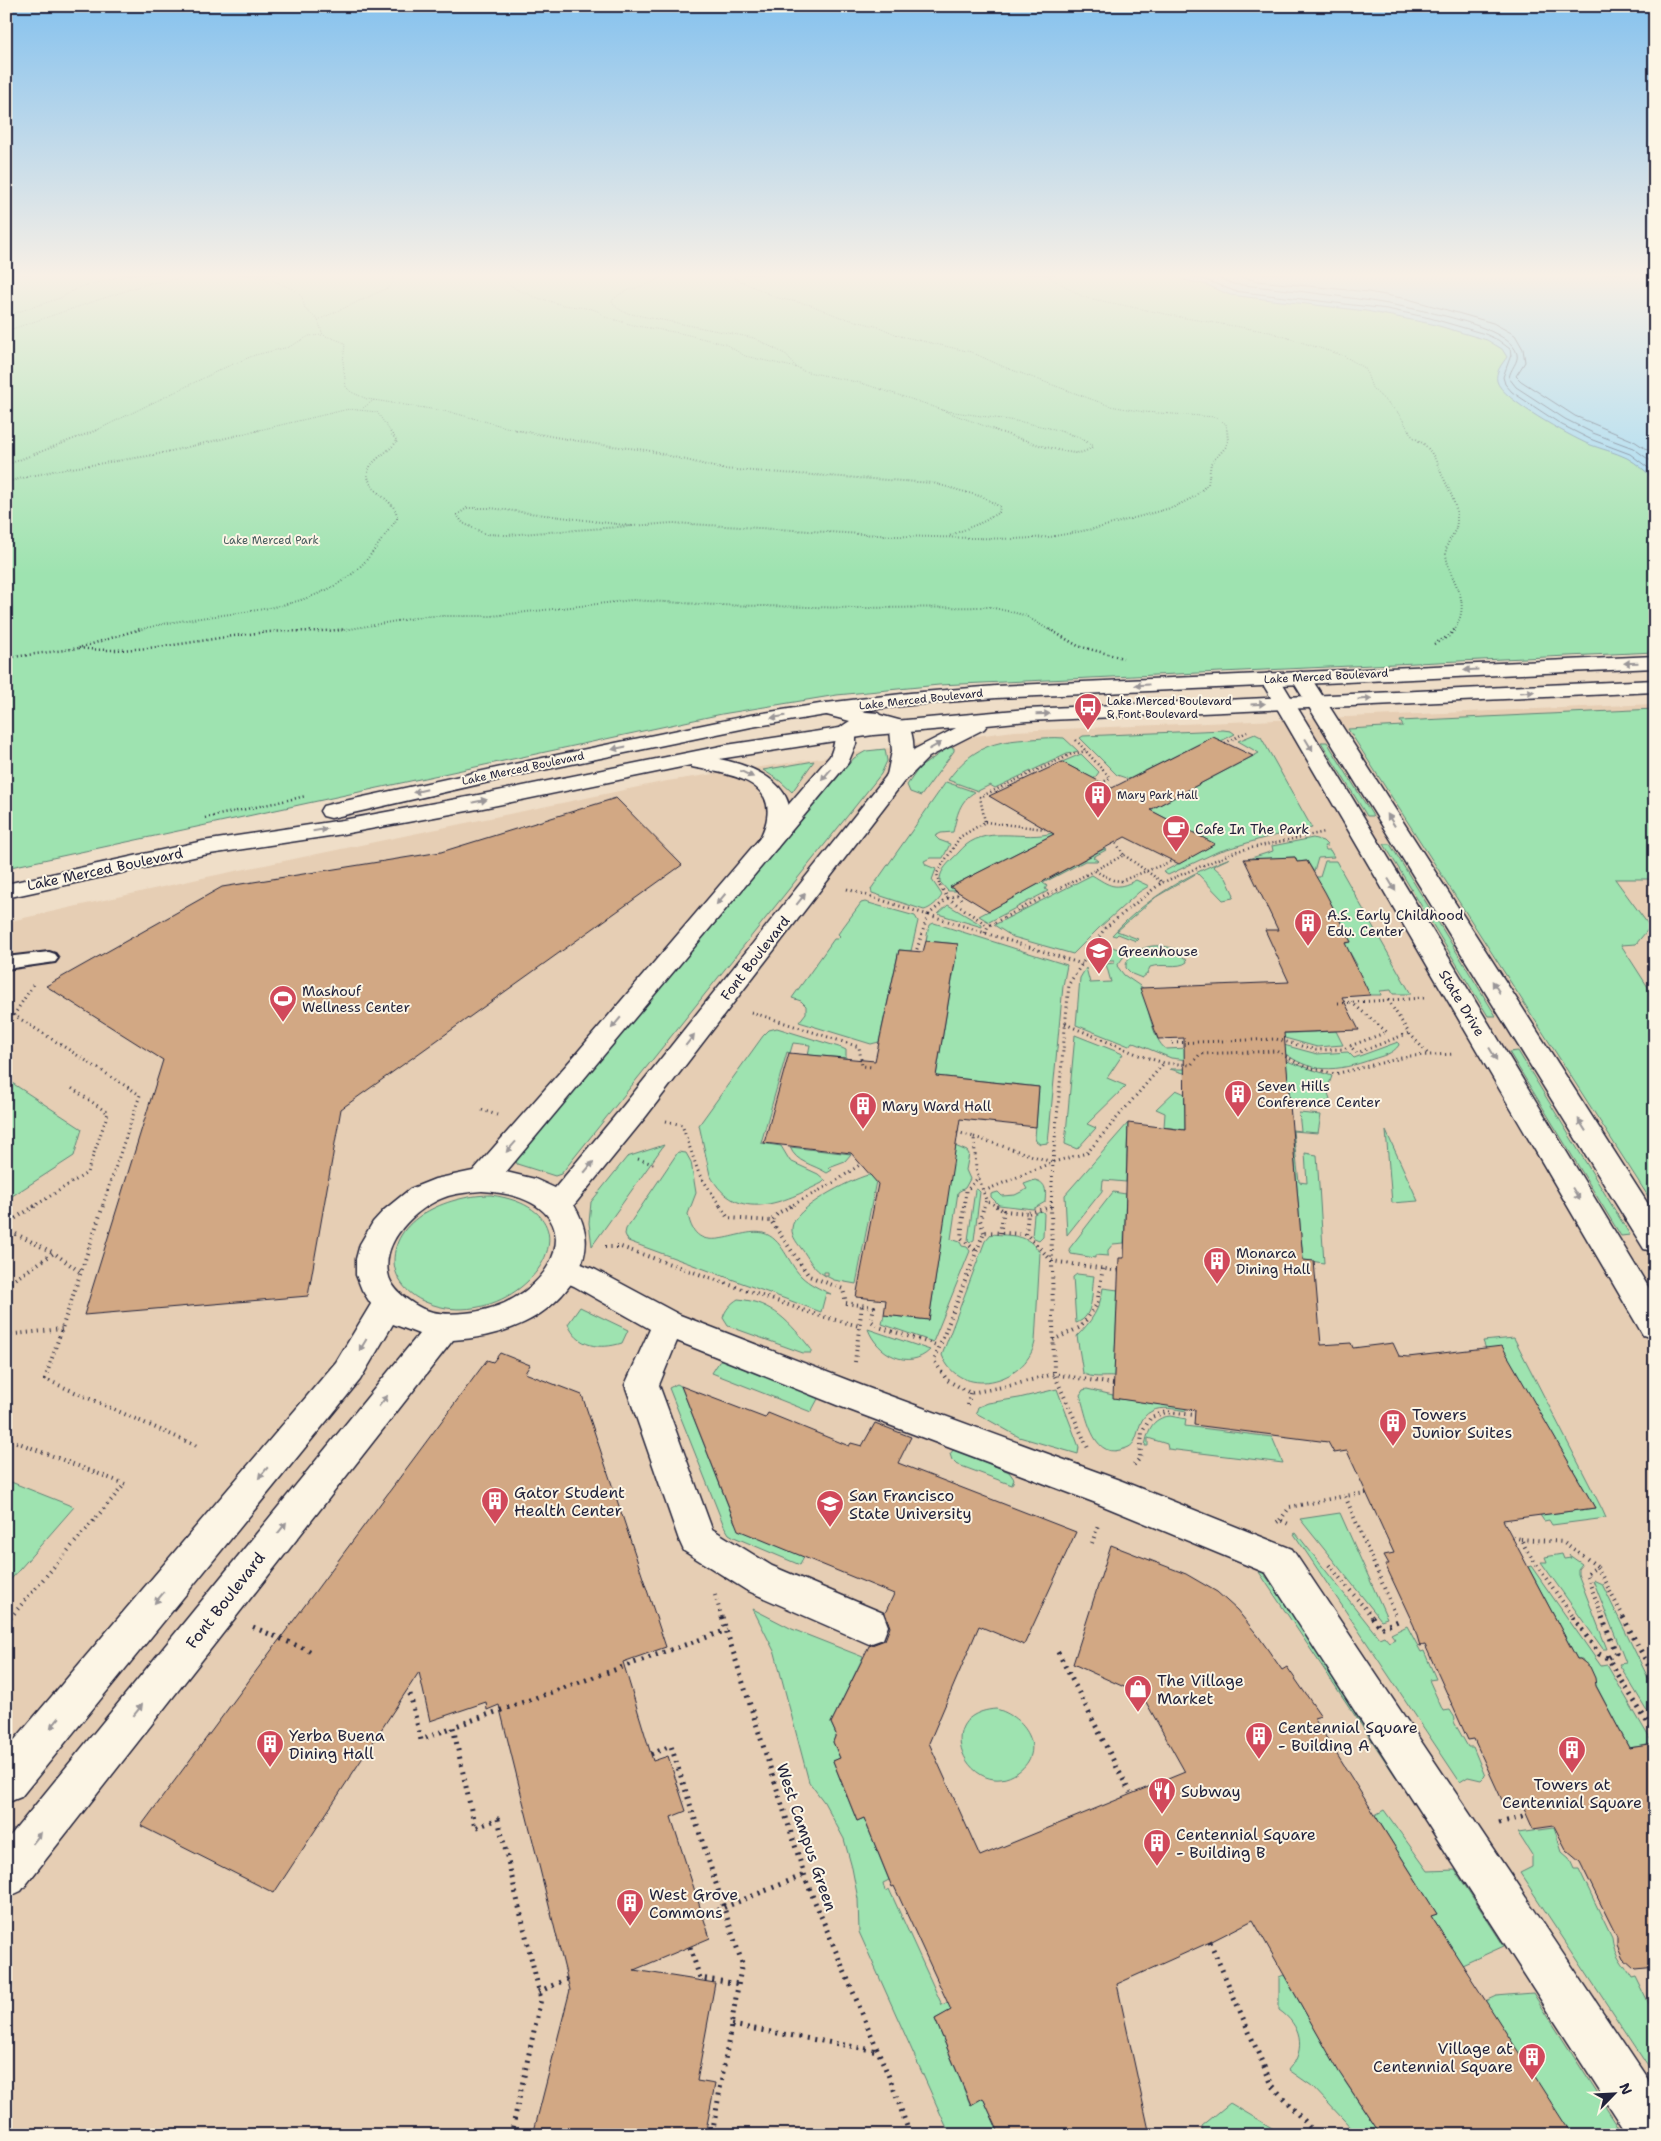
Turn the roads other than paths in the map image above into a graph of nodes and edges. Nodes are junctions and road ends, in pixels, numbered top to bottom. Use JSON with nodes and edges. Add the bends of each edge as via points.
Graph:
{"nodes":[{"id":1,"x":1655,"y":662,"type":"edge"},
{"id":2,"x":1301,"y":678,"type":"junction"},
{"id":3,"x":1270,"y":679,"type":"junction"},
{"id":4,"x":1655,"y":686,"type":"edge"},
{"id":5,"x":901,"y":700,"type":"junction"},
{"id":6,"x":1316,"y":702,"type":"junction"},
{"id":7,"x":1284,"y":703,"type":"junction"},
{"id":8,"x":826,"y":708,"type":"junction"},
{"id":9,"x":994,"y":717,"type":"junction"},
{"id":10,"x":856,"y":726,"type":"junction"},
{"id":11,"x":899,"y":726,"type":"junction"},
{"id":12,"x":666,"y":763,"type":"junction"},
{"id":13,"x":898,"y":776,"type":"junction"},
{"id":14,"x":769,"y":843,"type":"junction"},
{"id":15,"x":203,"y":848,"type":"junction"},
{"id":16,"x":6,"y":891,"type":"edge"},
{"id":17,"x":49,"y":958,"type":"road end"},
{"id":18,"x":6,"y":963,"type":"edge"},
{"id":19,"x":482,"y":1180,"type":"junction"},
{"id":20,"x":557,"y":1205,"type":"junction"},
{"id":21,"x":1655,"y":1241,"type":"edge"},
{"id":22,"x":564,"y":1269,"type":"junction"},
{"id":23,"x":388,"y":1304,"type":"junction"},
{"id":24,"x":668,"y":1324,"type":"junction"},
{"id":25,"x":445,"y":1326,"type":"junction"},
{"id":26,"x":1655,"y":1326,"type":"edge"},
{"id":27,"x":869,"y":1626,"type":"dead end"},
{"id":28,"x":6,"y":1782,"type":"edge"},
{"id":29,"x":6,"y":1876,"type":"edge"},
{"id":30,"x":1655,"y":2133,"type":"edge"}],
"edges":[{"from":1,"to":2,"type":"street","name":"Lake Merced Boulevard","one_way":true},
{"from":2,"to":3,"type":"street","name":"Lake Merced Boulevard"},
{"from":2,"to":6,"type":"street"},
{"from":3,"to":5,"type":"street","name":"Lake Merced Boulevard","one_way":true,"via":[[996,692]]},
{"from":3,"to":7,"type":"street","name":"State Drive"},
{"from":6,"to":4,"type":"street","name":"Lake Merced Boulevard","one_way":true},
{"from":5,"to":8,"type":"street","name":"Lake Merced Boulevard"},
{"from":5,"to":10,"type":"street"},
{"from":6,"to":7,"type":"street","name":"Lake Merced Boulevard"},
{"from":21,"to":6,"type":"street","one_way":true},
{"from":9,"to":7,"type":"street","name":"Lake Merced Boulevard","one_way":true},
{"from":7,"to":26,"type":"street","name":"State Drive","one_way":true},
{"from":8,"to":10,"type":"street"},
{"from":8,"to":15,"type":"street","name":"Lake Merced Boulevard","one_way":true,"via":[[673,736],[338,809]]},
{"from":9,"to":11,"type":"street","name":"Lake Merced Boulevard"},
{"from":13,"to":9,"type":"street","one_way":true,"via":[[927,750]]},
{"from":10,"to":11,"type":"street","name":"Lake Merced Boulevard"},
{"from":10,"to":12,"type":"street","name":"Lake Merced Boulevard"},
{"from":10,"to":14,"type":"street","one_way":true,"via":[[840,758]]},
{"from":11,"to":13,"type":"street","name":"Font Boulevard","via":[[903,760]]},
{"from":12,"to":14,"type":"street","one_way":true,"via":[[725,765],[760,781],[775,796],[778,805],[777,823]]},
{"from":15,"to":12,"type":"street","name":"Lake Merced Boulevard","one_way":true,"via":[[362,823]]},
{"from":20,"to":13,"type":"street","name":"Font Boulevard","one_way":true},
{"from":14,"to":19,"type":"street","one_way":true},
{"from":15,"to":16,"type":"street","name":"Lake Merced Boulevard"},
{"from":17,"to":18,"type":"lane"},
{"from":19,"to":20,"type":"street","via":[[504,1180],[525,1185],[543,1193]]},
{"from":19,"to":23,"type":"street","via":[[457,1183],[433,1191],[394,1216],[373,1252],[371,1271]]},
{"from":20,"to":22,"type":"street","via":[[571,1228],[572,1241]]},
{"from":22,"to":24,"type":"street"},
{"from":22,"to":25,"type":"street","via":[[546,1292],[518,1312],[482,1324]]},
{"from":23,"to":25,"type":"street","via":[[404,1315]]},
{"from":23,"to":28,"type":"street","one_way":true,"via":[[348,1371]]},
{"from":24,"to":27,"type":"street","via":[[642,1385],[697,1540],[759,1578]]},
{"from":24,"to":30,"type":"street","via":[[860,1400],[1109,1492],[1279,1561]]},
{"from":29,"to":25,"type":"street","name":"Font Boulevard","one_way":true}]}
